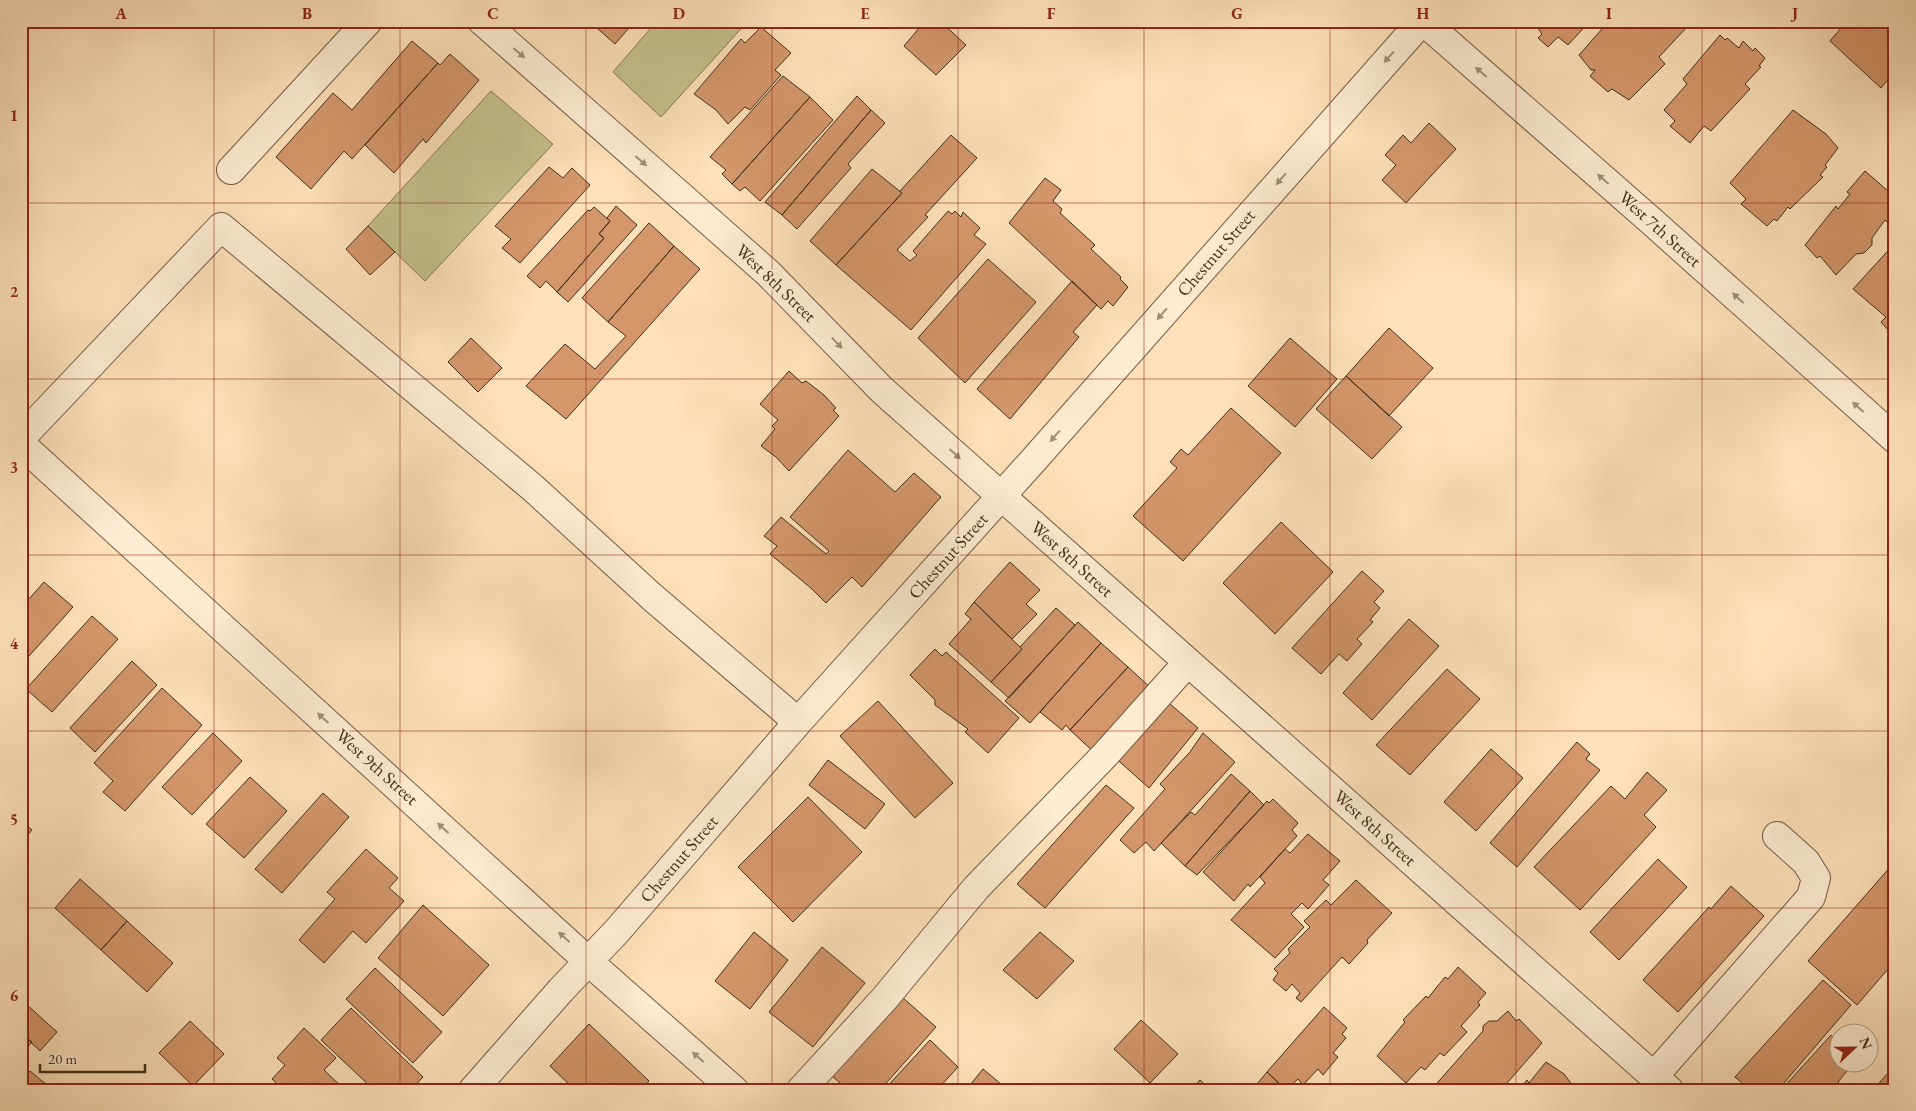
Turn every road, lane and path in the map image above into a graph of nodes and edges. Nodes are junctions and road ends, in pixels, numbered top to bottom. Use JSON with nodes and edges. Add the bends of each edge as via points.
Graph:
{"nodes":[{"id":1,"x":368,"y":21,"type":"edge"},
{"id":2,"x":482,"y":21,"type":"edge"},
{"id":3,"x":1423,"y":21,"type":"edge"},
{"id":4,"x":231,"y":170,"type":"dead end"},
{"id":5,"x":21,"y":438,"type":"edge"},
{"id":6,"x":1895,"y":439,"type":"edge"},
{"id":7,"x":21,"y":444,"type":"edge"},
{"id":8,"x":1001,"y":495,"type":"junction"},
{"id":9,"x":1188,"y":662,"type":"junction"},
{"id":10,"x":798,"y":722,"type":"junction"},
{"id":11,"x":1777,"y":836,"type":"dead end"},
{"id":12,"x":589,"y":962,"type":"junction"},
{"id":13,"x":1661,"y":1083,"type":"edge"},
{"id":14,"x":473,"y":1090,"type":"edge"},
{"id":15,"x":734,"y":1090,"type":"edge"},
{"id":16,"x":801,"y":1090,"type":"edge"}],
"edges":[{"from":1,"to":4,"type":"street"},
{"from":2,"to":8,"type":"street","name":"West 8th Street","one_way":true,"via":[[768,273],[882,390]]},
{"from":6,"to":3,"type":"street","name":"West 7th Street","one_way":true},
{"from":3,"to":8,"type":"street","name":"Chestnut Street","one_way":true},
{"from":5,"to":10,"type":"street","via":[[221,227],[534,488],[652,597]]},
{"from":12,"to":7,"type":"street","name":"West 9th Street","one_way":true},
{"from":8,"to":9,"type":"street","name":"West 8th Street"},
{"from":8,"to":10,"type":"street","name":"Chestnut Street"},
{"from":9,"to":13,"type":"street","name":"West 8th Street"},
{"from":9,"to":16,"type":"street","via":[[1106,754],[976,888],[885,998]]},
{"from":10,"to":12,"type":"street","name":"Chestnut Street"},
{"from":11,"to":13,"type":"street","via":[[1806,862],[1816,878],[1811,897]]},
{"from":12,"to":14,"type":"street","name":"Chestnut Street"},
{"from":15,"to":12,"type":"street","name":"West 9th Street","one_way":true}]}
